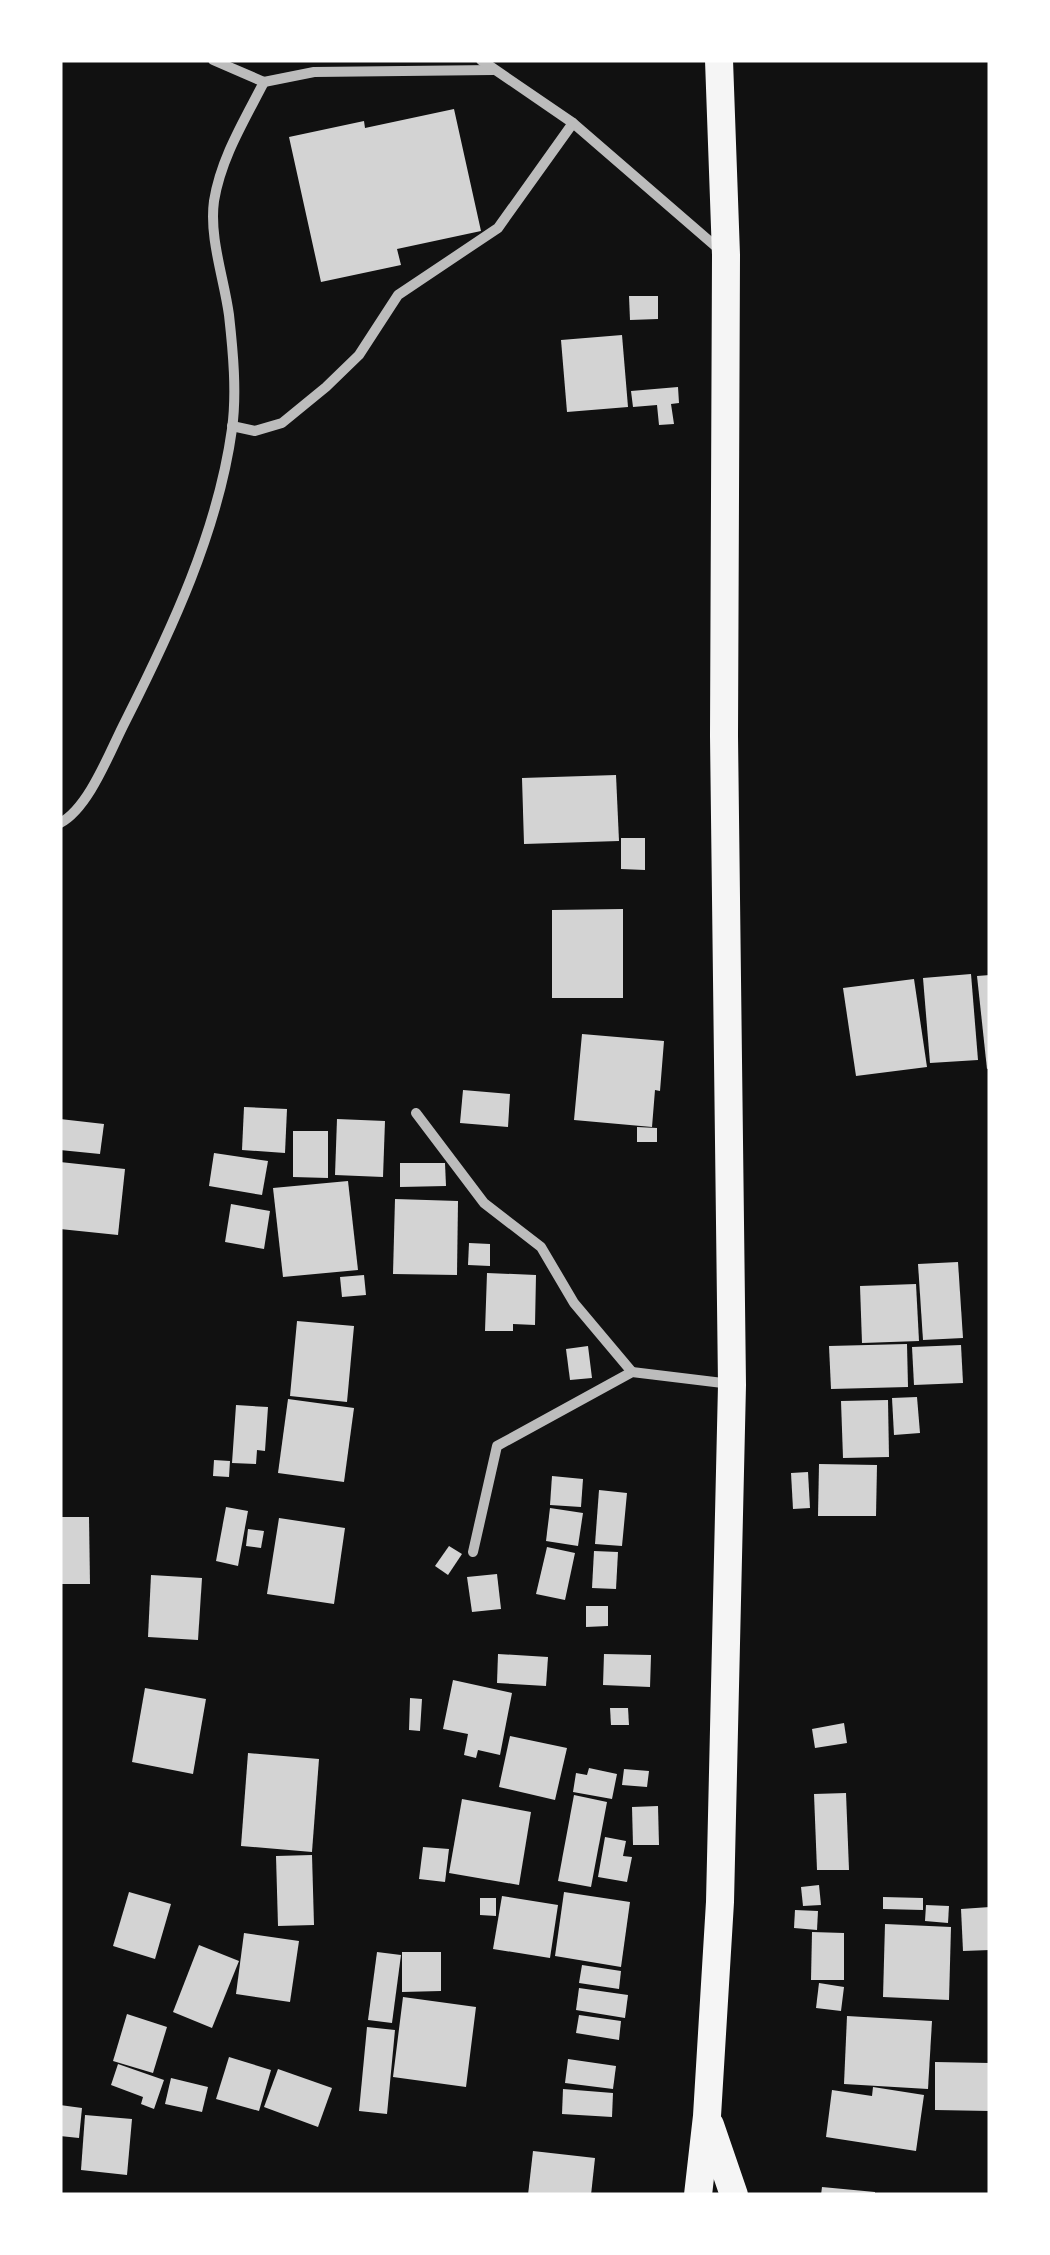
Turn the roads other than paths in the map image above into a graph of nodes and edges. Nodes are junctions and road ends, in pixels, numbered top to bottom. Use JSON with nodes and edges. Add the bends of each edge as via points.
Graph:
{"nodes":[{"id":1,"x":213,"y":60,"type":"edge"},
{"id":2,"x":481,"y":60,"type":"edge"},
{"id":3,"x":720,"y":60,"type":"edge"},
{"id":4,"x":494,"y":70,"type":"junction"},
{"id":5,"x":264,"y":82,"type":"junction"},
{"id":6,"x":573,"y":123,"type":"junction"},
{"id":7,"x":726,"y":254,"type":"junction"},
{"id":8,"x":232,"y":426,"type":"junction"},
{"id":9,"x":60,"y":823,"type":"edge"},
{"id":10,"x":416,"y":1114,"type":"dead end"},
{"id":11,"x":632,"y":1372,"type":"junction"},
{"id":12,"x":732,"y":1384,"type":"junction"},
{"id":13,"x":473,"y":1552,"type":"dead end"},
{"id":14,"x":707,"y":2116,"type":"junction"},
{"id":15,"x":698,"y":2195,"type":"edge"},
{"id":16,"x":734,"y":2195,"type":"edge"}],
"edges":[{"from":1,"to":5,"type":"street"},
{"from":2,"to":4,"type":"street"},
{"from":3,"to":7,"type":"highway"},
{"from":4,"to":5,"type":"street","via":[[314,72]]},
{"from":4,"to":6,"type":"street"},
{"from":5,"to":8,"type":"street","via":[[223,163],[214,206],[228,313]]},
{"from":6,"to":7,"type":"street"},
{"from":6,"to":8,"type":"street","via":[[498,228],[398,295],[359,355],[326,387],[282,423],[256,431]]},
{"from":7,"to":12,"type":"highway"},
{"from":8,"to":9,"type":"street","via":[[198,558],[163,642],[81,806]]},
{"from":10,"to":11,"type":"street","via":[[484,1203],[541,1247],[574,1302]]},
{"from":11,"to":12,"type":"street"},
{"from":11,"to":13,"type":"street","via":[[496,1446]]},
{"from":12,"to":14,"type":"highway","via":[[720,1902]]},
{"from":14,"to":15,"type":"highway"},
{"from":14,"to":16,"type":"highway"}]}
